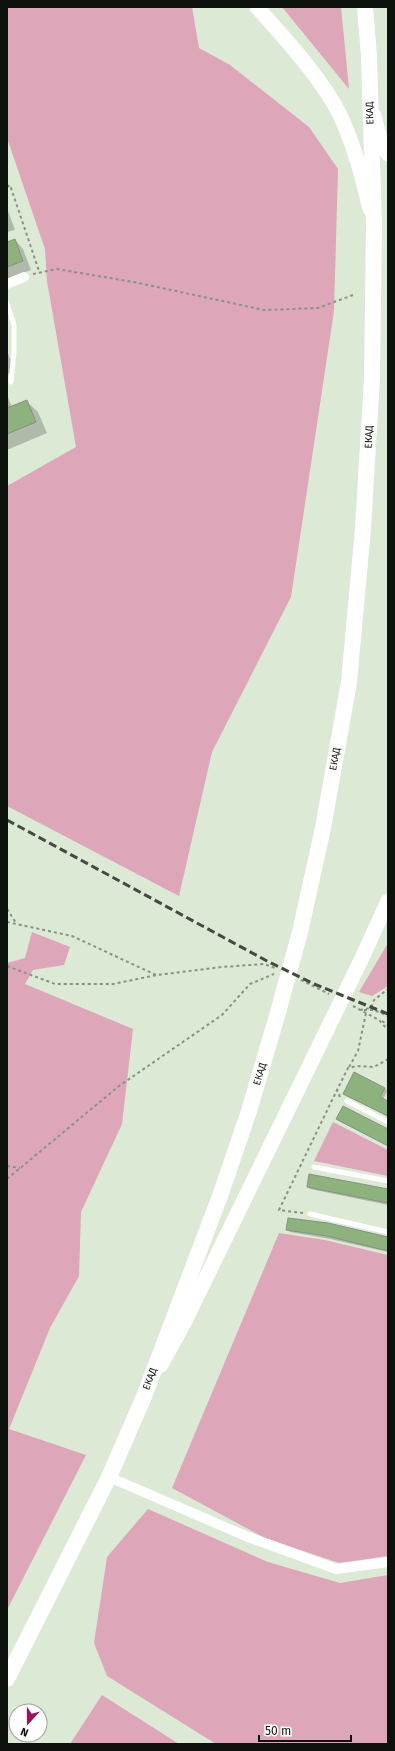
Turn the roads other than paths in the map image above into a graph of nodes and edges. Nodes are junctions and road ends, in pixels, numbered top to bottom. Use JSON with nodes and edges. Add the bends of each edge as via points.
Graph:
{"nodes":[{"id":1,"x":257,"y":7,"type":"edge"},
{"id":2,"x":365,"y":7,"type":"edge"},
{"id":3,"x":370,"y":102,"type":"junction"},
{"id":4,"x":388,"y":154,"type":"edge"},
{"id":5,"x":374,"y":226,"type":"junction"},
{"id":6,"x":24,"y":277,"type":"road end"},
{"id":7,"x":7,"y":284,"type":"edge"},
{"id":8,"x":7,"y":303,"type":"edge"},
{"id":9,"x":11,"y":382,"type":"dead end"},
{"id":10,"x":388,"y":901,"type":"edge"},
{"id":11,"x":347,"y":1101,"type":"road end"},
{"id":12,"x":388,"y":1122,"type":"edge"},
{"id":13,"x":314,"y":1167,"type":"dead end"},
{"id":14,"x":388,"y":1181,"type":"edge"},
{"id":15,"x":310,"y":1214,"type":"road end"},
{"id":16,"x":388,"y":1232,"type":"edge"},
{"id":17,"x":143,"y":1399,"type":"junction"},
{"id":18,"x":108,"y":1477,"type":"junction"},
{"id":19,"x":388,"y":1562,"type":"edge"},
{"id":20,"x":7,"y":1680,"type":"edge"}],
"edges":[{"from":1,"to":5,"type":"main road","via":[[318,81],[338,113],[356,154]]},
{"from":2,"to":3,"type":"highway","name":"ЕКАД"},
{"from":3,"to":4,"type":"main road","via":[[378,132]]},
{"from":3,"to":5,"type":"highway","name":"ЕКАД"},
{"from":5,"to":17,"type":"highway","name":"ЕКАД","via":[[372,378],[363,529],[349,674],[323,828],[300,932],[249,1111],[220,1196]]},
{"from":6,"to":7,"type":"street"},
{"from":8,"to":9,"type":"lane","via":[[14,325]]},
{"from":10,"to":17,"type":"main road","via":[[184,1324]]},
{"from":11,"to":12,"type":"lane"},
{"from":13,"to":14,"type":"lane"},
{"from":15,"to":16,"type":"lane"},
{"from":17,"to":18,"type":"highway","name":"ЕКАД"},
{"from":18,"to":19,"type":"street","via":[[248,1537],[336,1569]]},
{"from":18,"to":20,"type":"highway","name":"ЕКАД"}]}
